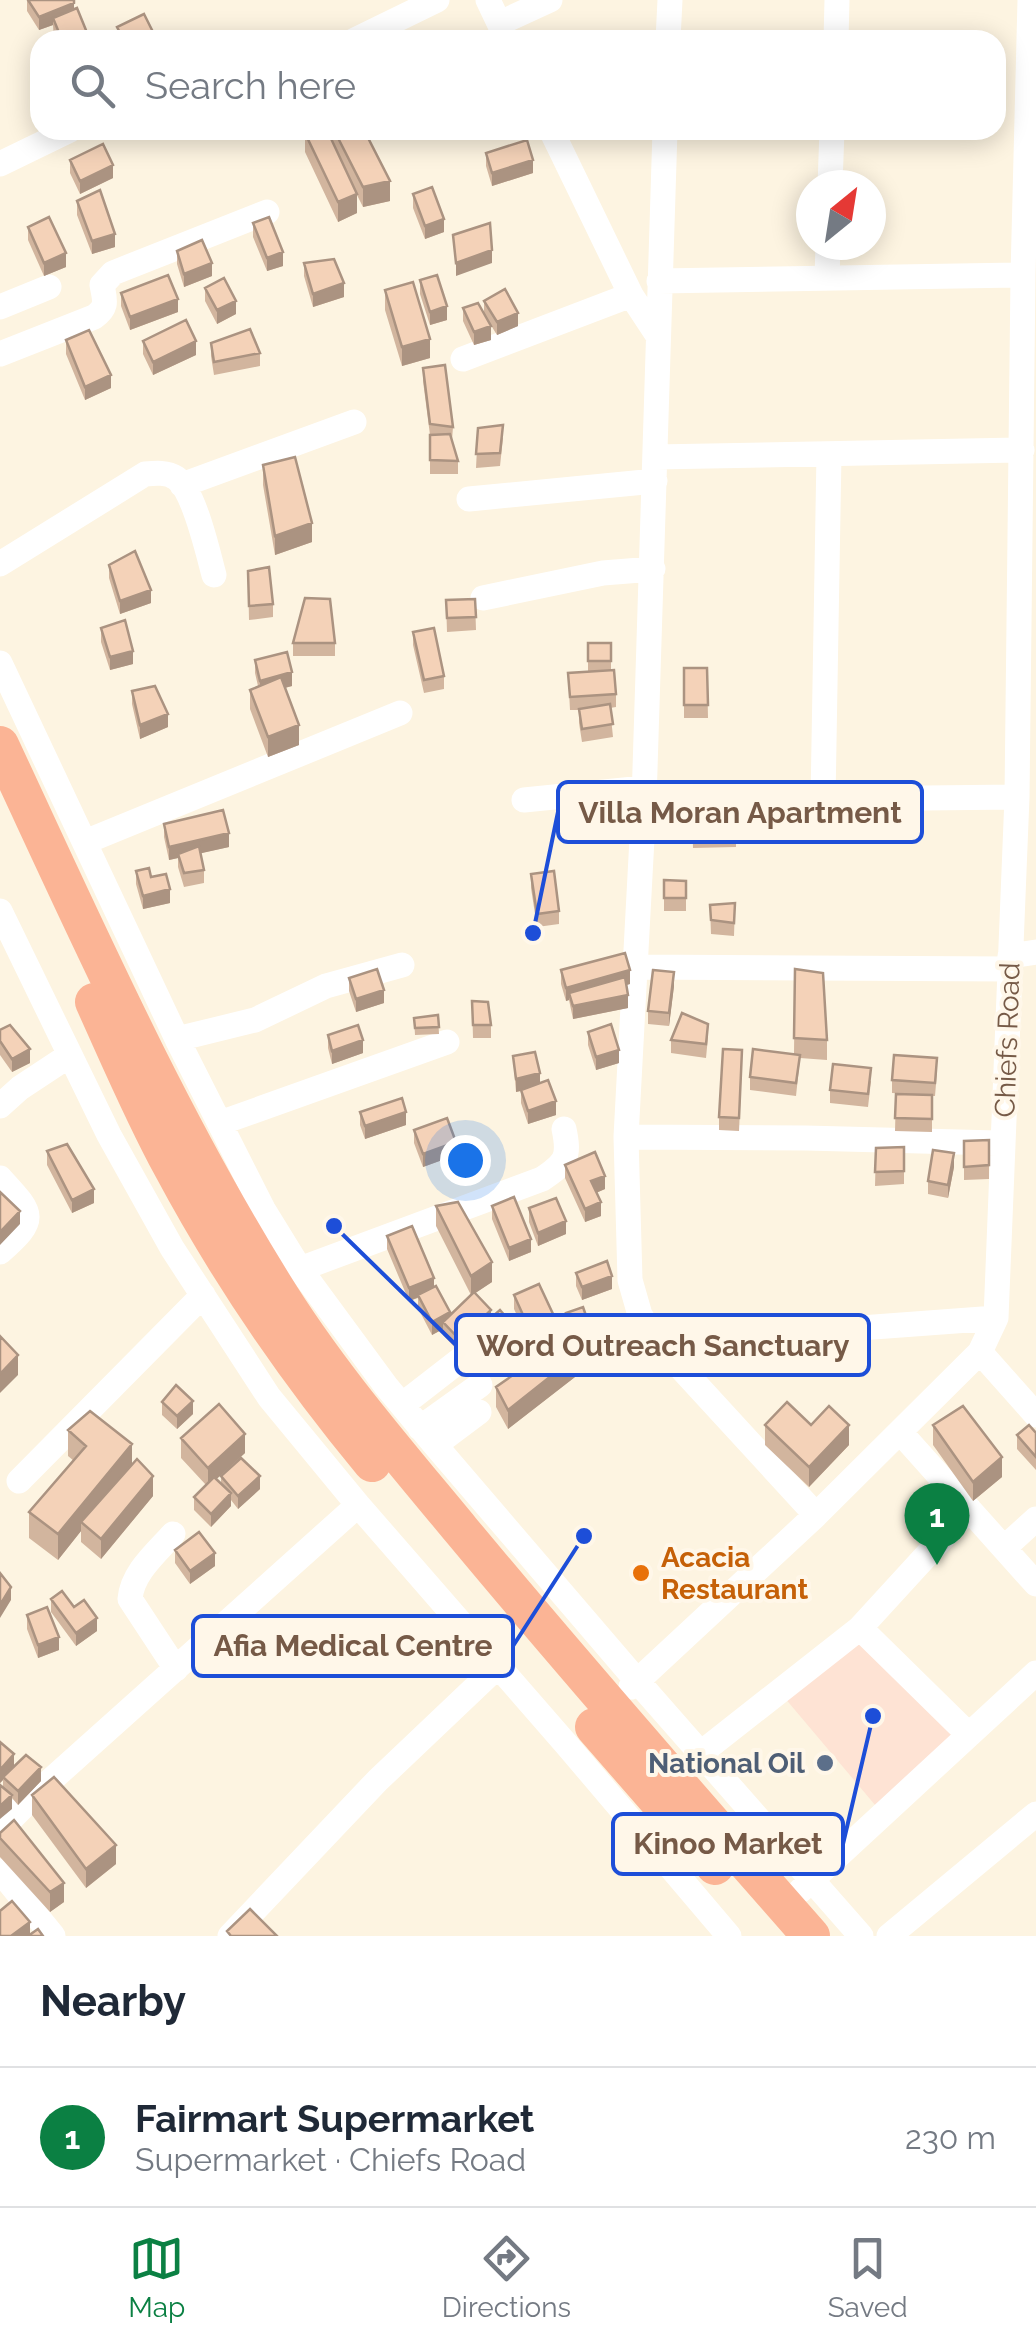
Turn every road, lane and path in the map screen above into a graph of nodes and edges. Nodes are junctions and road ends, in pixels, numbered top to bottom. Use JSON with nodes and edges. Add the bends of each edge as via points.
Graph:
{"nodes":[{"id":1,"x":436,"y":0,"type":"edge"},
{"id":2,"x":550,"y":0,"type":"edge"},
{"id":3,"x":670,"y":0,"type":"edge"},
{"id":4,"x":838,"y":0,"type":"edge"},
{"id":5,"x":1030,"y":0,"type":"edge"},
{"id":6,"x":502,"y":29,"type":"edge"},
{"id":7,"x":375,"y":30,"type":"edge"},
{"id":8,"x":668,"y":30,"type":"edge"},
{"id":9,"x":836,"y":30,"type":"edge"},
{"id":10,"x":49,"y":140,"type":"edge"},
{"id":11,"x":556,"y":140,"type":"edge"},
{"id":12,"x":665,"y":140,"type":"edge"},
{"id":13,"x":832,"y":140,"type":"edge"},
{"id":14,"x":0,"y":164,"type":"edge"},
{"id":15,"x":831,"y":170,"type":"edge"},
{"id":16,"x":267,"y":212,"type":"dead end"},
{"id":17,"x":828,"y":260,"type":"edge"},
{"id":18,"x":1022,"y":275,"type":"junction"},
{"id":19,"x":827,"y":278,"type":"junction"},
{"id":20,"x":659,"y":281,"type":"junction"},
{"id":21,"x":50,"y":287,"type":"dead end"},
{"id":22,"x":631,"y":295,"type":"junction"},
{"id":23,"x":0,"y":307,"type":"edge"},
{"id":24,"x":658,"y":336,"type":"junction"},
{"id":25,"x":0,"y":354,"type":"edge"},
{"id":26,"x":462,"y":359,"type":"dead end"},
{"id":27,"x":354,"y":422,"type":"dead end"},
{"id":28,"x":1022,"y":450,"type":"junction"},
{"id":29,"x":829,"y":454,"type":"junction"},
{"id":30,"x":655,"y":469,"type":"junction"},
{"id":31,"x":182,"y":484,"type":"junction"},
{"id":32,"x":468,"y":498,"type":"dead end"},
{"id":33,"x":1029,"y":516,"type":"edge"},
{"id":34,"x":0,"y":564,"type":"edge"},
{"id":35,"x":653,"y":569,"type":"junction"},
{"id":36,"x":214,"y":575,"type":"dead end"},
{"id":37,"x":484,"y":598,"type":"dead end"},
{"id":38,"x":0,"y":663,"type":"edge"},
{"id":39,"x":8,"y":693,"type":"edge"},
{"id":40,"x":400,"y":713,"type":"dead end"},
{"id":41,"x":0,"y":745,"type":"edge"},
{"id":42,"x":644,"y":794,"type":"junction"},
{"id":43,"x":1017,"y":797,"type":"junction"},
{"id":44,"x":524,"y":800,"type":"dead end"},
{"id":45,"x":823,"y":800,"type":"junction"},
{"id":46,"x":0,"y":804,"type":"edge"},
{"id":47,"x":85,"y":842,"type":"junction"},
{"id":48,"x":1025,"y":859,"type":"edge"},
{"id":49,"x":0,"y":910,"type":"edge"},
{"id":50,"x":1019,"y":959,"type":"edge"},
{"id":51,"x":402,"y":965,"type":"dead end"},
{"id":52,"x":636,"y":967,"type":"junction"},
{"id":53,"x":177,"y":1039,"type":"junction"},
{"id":54,"x":447,"y":1042,"type":"dead end"},
{"id":55,"x":70,"y":1055,"type":"junction"},
{"id":56,"x":0,"y":1106,"type":"edge"},
{"id":57,"x":220,"y":1124,"type":"junction"},
{"id":58,"x":564,"y":1128,"type":"dead end"},
{"id":59,"x":626,"y":1137,"type":"junction"},
{"id":60,"x":1002,"y":1143,"type":"junction"},
{"id":61,"x":0,"y":1178,"type":"edge"},
{"id":62,"x":0,"y":1252,"type":"edge"},
{"id":63,"x":300,"y":1268,"type":"junction"},
{"id":64,"x":202,"y":1295,"type":"junction"},
{"id":65,"x":996,"y":1318,"type":"junction"},
{"id":66,"x":658,"y":1343,"type":"junction"},
{"id":67,"x":980,"y":1352,"type":"junction"},
{"id":68,"x":460,"y":1360,"type":"dead end"},
{"id":69,"x":1027,"y":1388,"type":"edge"},
{"id":70,"x":480,"y":1399,"type":"dead end"},
{"id":71,"x":402,"y":1405,"type":"junction"},
{"id":72,"x":1036,"y":1415,"type":"edge"},
{"id":73,"x":900,"y":1432,"type":"junction"},
{"id":74,"x":428,"y":1436,"type":"junction"},
{"id":75,"x":19,"y":1481,"type":"dead end"},
{"id":76,"x":358,"y":1505,"type":"junction"},
{"id":77,"x":969,"y":1509,"type":"junction"},
{"id":78,"x":816,"y":1514,"type":"junction"},
{"id":79,"x":1036,"y":1519,"type":"edge"},
{"id":80,"x":173,"y":1534,"type":"dead end"},
{"id":81,"x":1004,"y":1548,"type":"junction"},
{"id":82,"x":1036,"y":1584,"type":"edge"},
{"id":83,"x":860,"y":1628,"type":"junction"},
{"id":84,"x":497,"y":1666,"type":"junction"},
{"id":85,"x":176,"y":1669,"type":"junction"},
{"id":86,"x":1036,"y":1673,"type":"edge"},
{"id":87,"x":634,"y":1684,"type":"junction"},
{"id":88,"x":969,"y":1735,"type":"junction"},
{"id":89,"x":702,"y":1753,"type":"junction"},
{"id":90,"x":1036,"y":1814,"type":"edge"},
{"id":91,"x":0,"y":1830,"type":"edge"},
{"id":92,"x":679,"y":1852,"type":"junction"},
{"id":93,"x":0,"y":1871,"type":"edge"},
{"id":94,"x":790,"y":1907,"type":"edge"},
{"id":95,"x":52,"y":1936,"type":"edge"},
{"id":96,"x":230,"y":1936,"type":"edge"},
{"id":97,"x":729,"y":1936,"type":"edge"},
{"id":98,"x":811,"y":1936,"type":"edge"},
{"id":99,"x":861,"y":1936,"type":"edge"},
{"id":100,"x":888,"y":1936,"type":"edge"}],
"edges":[{"from":1,"to":7,"type":"street"},
{"from":2,"to":6,"type":"street"},
{"from":3,"to":8,"type":"street"},
{"from":4,"to":9,"type":"street"},
{"from":5,"to":18,"type":"street","name":"Chiefs Road"},
{"from":10,"to":14,"type":"street"},
{"from":11,"to":22,"type":"street"},
{"from":12,"to":20,"type":"street"},
{"from":13,"to":15,"type":"street"},
{"from":16,"to":25,"type":"street","via":[[114,273],[102,285],[103,311]]},
{"from":17,"to":19,"type":"street"},
{"from":18,"to":19,"type":"street"},
{"from":18,"to":28,"type":"street","name":"Chiefs Road"},
{"from":19,"to":20,"type":"street"},
{"from":20,"to":24,"type":"street"},
{"from":21,"to":23,"type":"street"},
{"from":22,"to":24,"type":"street"},
{"from":22,"to":26,"type":"street"},
{"from":24,"to":30,"type":"street"},
{"from":27,"to":31,"type":"street"},
{"from":28,"to":29,"type":"street"},
{"from":28,"to":33,"type":"street","name":"Chiefs Road"},
{"from":29,"to":30,"type":"street"},
{"from":29,"to":45,"type":"street"},
{"from":30,"to":32,"type":"street"},
{"from":30,"to":35,"type":"street"},
{"from":31,"to":34,"type":"street","via":[[176,477],[145,474]]},
{"from":31,"to":36,"type":"street"},
{"from":33,"to":43,"type":"street","name":"Chiefs Road"},
{"from":35,"to":37,"type":"street"},
{"from":35,"to":42,"type":"street"},
{"from":38,"to":39,"type":"street"},
{"from":39,"to":47,"type":"street"},
{"from":40,"to":47,"type":"street"},
{"from":41,"to":94,"type":"highway","via":[[110,981],[274,1286],[370,1420],[514,1594]]},
{"from":42,"to":44,"type":"street"},
{"from":42,"to":45,"type":"street"},
{"from":42,"to":52,"type":"street"},
{"from":43,"to":45,"type":"street"},
{"from":43,"to":48,"type":"street","name":"Chiefs Road"},
{"from":46,"to":92,"type":"highway","via":[[171,1166],[252,1302],[326,1408],[491,1607]]},
{"from":47,"to":53,"type":"street"},
{"from":48,"to":50,"type":"street","name":"Chiefs Road"},
{"from":49,"to":55,"type":"street"},
{"from":50,"to":52,"type":"street"},
{"from":50,"to":60,"type":"street","name":"Chiefs Road"},
{"from":51,"to":53,"type":"street","via":[[326,986],[256,1020]]},
{"from":52,"to":59,"type":"street"},
{"from":53,"to":57,"type":"street"},
{"from":54,"to":57,"type":"street"},
{"from":55,"to":56,"type":"street"},
{"from":55,"to":64,"type":"street"},
{"from":57,"to":63,"type":"street","via":[[262,1210]]},
{"from":58,"to":63,"type":"street","via":[[565,1159],[542,1179]]},
{"from":59,"to":60,"type":"street"},
{"from":59,"to":66,"type":"street","via":[[630,1280],[640,1315]]},
{"from":60,"to":65,"type":"street","name":"Chiefs Road"},
{"from":61,"to":62,"type":"street","via":[[28,1216]]},
{"from":63,"to":71,"type":"street"},
{"from":64,"to":75,"type":"street"},
{"from":64,"to":76,"type":"street","via":[[269,1397]]},
{"from":65,"to":66,"type":"street"},
{"from":65,"to":67,"type":"street","name":"Chiefs Road"},
{"from":66,"to":78,"type":"street"},
{"from":67,"to":69,"type":"street"},
{"from":67,"to":73,"type":"street","name":"Chiefs Road"},
{"from":68,"to":71,"type":"street"},
{"from":69,"to":72,"type":"street"},
{"from":70,"to":74,"type":"street"},
{"from":71,"to":74,"type":"street"},
{"from":73,"to":77,"type":"street"},
{"from":73,"to":78,"type":"street","name":"Chiefs Road"},
{"from":74,"to":87,"type":"street"},
{"from":76,"to":84,"type":"street"},
{"from":76,"to":85,"type":"street"},
{"from":77,"to":81,"type":"street"},
{"from":77,"to":83,"type":"street"},
{"from":78,"to":87,"type":"street","name":"Chiefs Road"},
{"from":79,"to":81,"type":"street"},
{"from":80,"to":85,"type":"street","via":[[136,1577],[130,1599]]},
{"from":81,"to":82,"type":"street"},
{"from":83,"to":88,"type":"street"},
{"from":83,"to":89,"type":"street"},
{"from":84,"to":92,"type":"street"},
{"from":84,"to":96,"type":"street"},
{"from":85,"to":91,"type":"street"},
{"from":86,"to":88,"type":"street"},
{"from":87,"to":89,"type":"street"},
{"from":88,"to":94,"type":"street"},
{"from":89,"to":94,"type":"street"},
{"from":90,"to":100,"type":"street"},
{"from":92,"to":94,"type":"highway"},
{"from":92,"to":97,"type":"street"},
{"from":93,"to":95,"type":"street"},
{"from":94,"to":98,"type":"highway"},
{"from":94,"to":99,"type":"street"}]}
